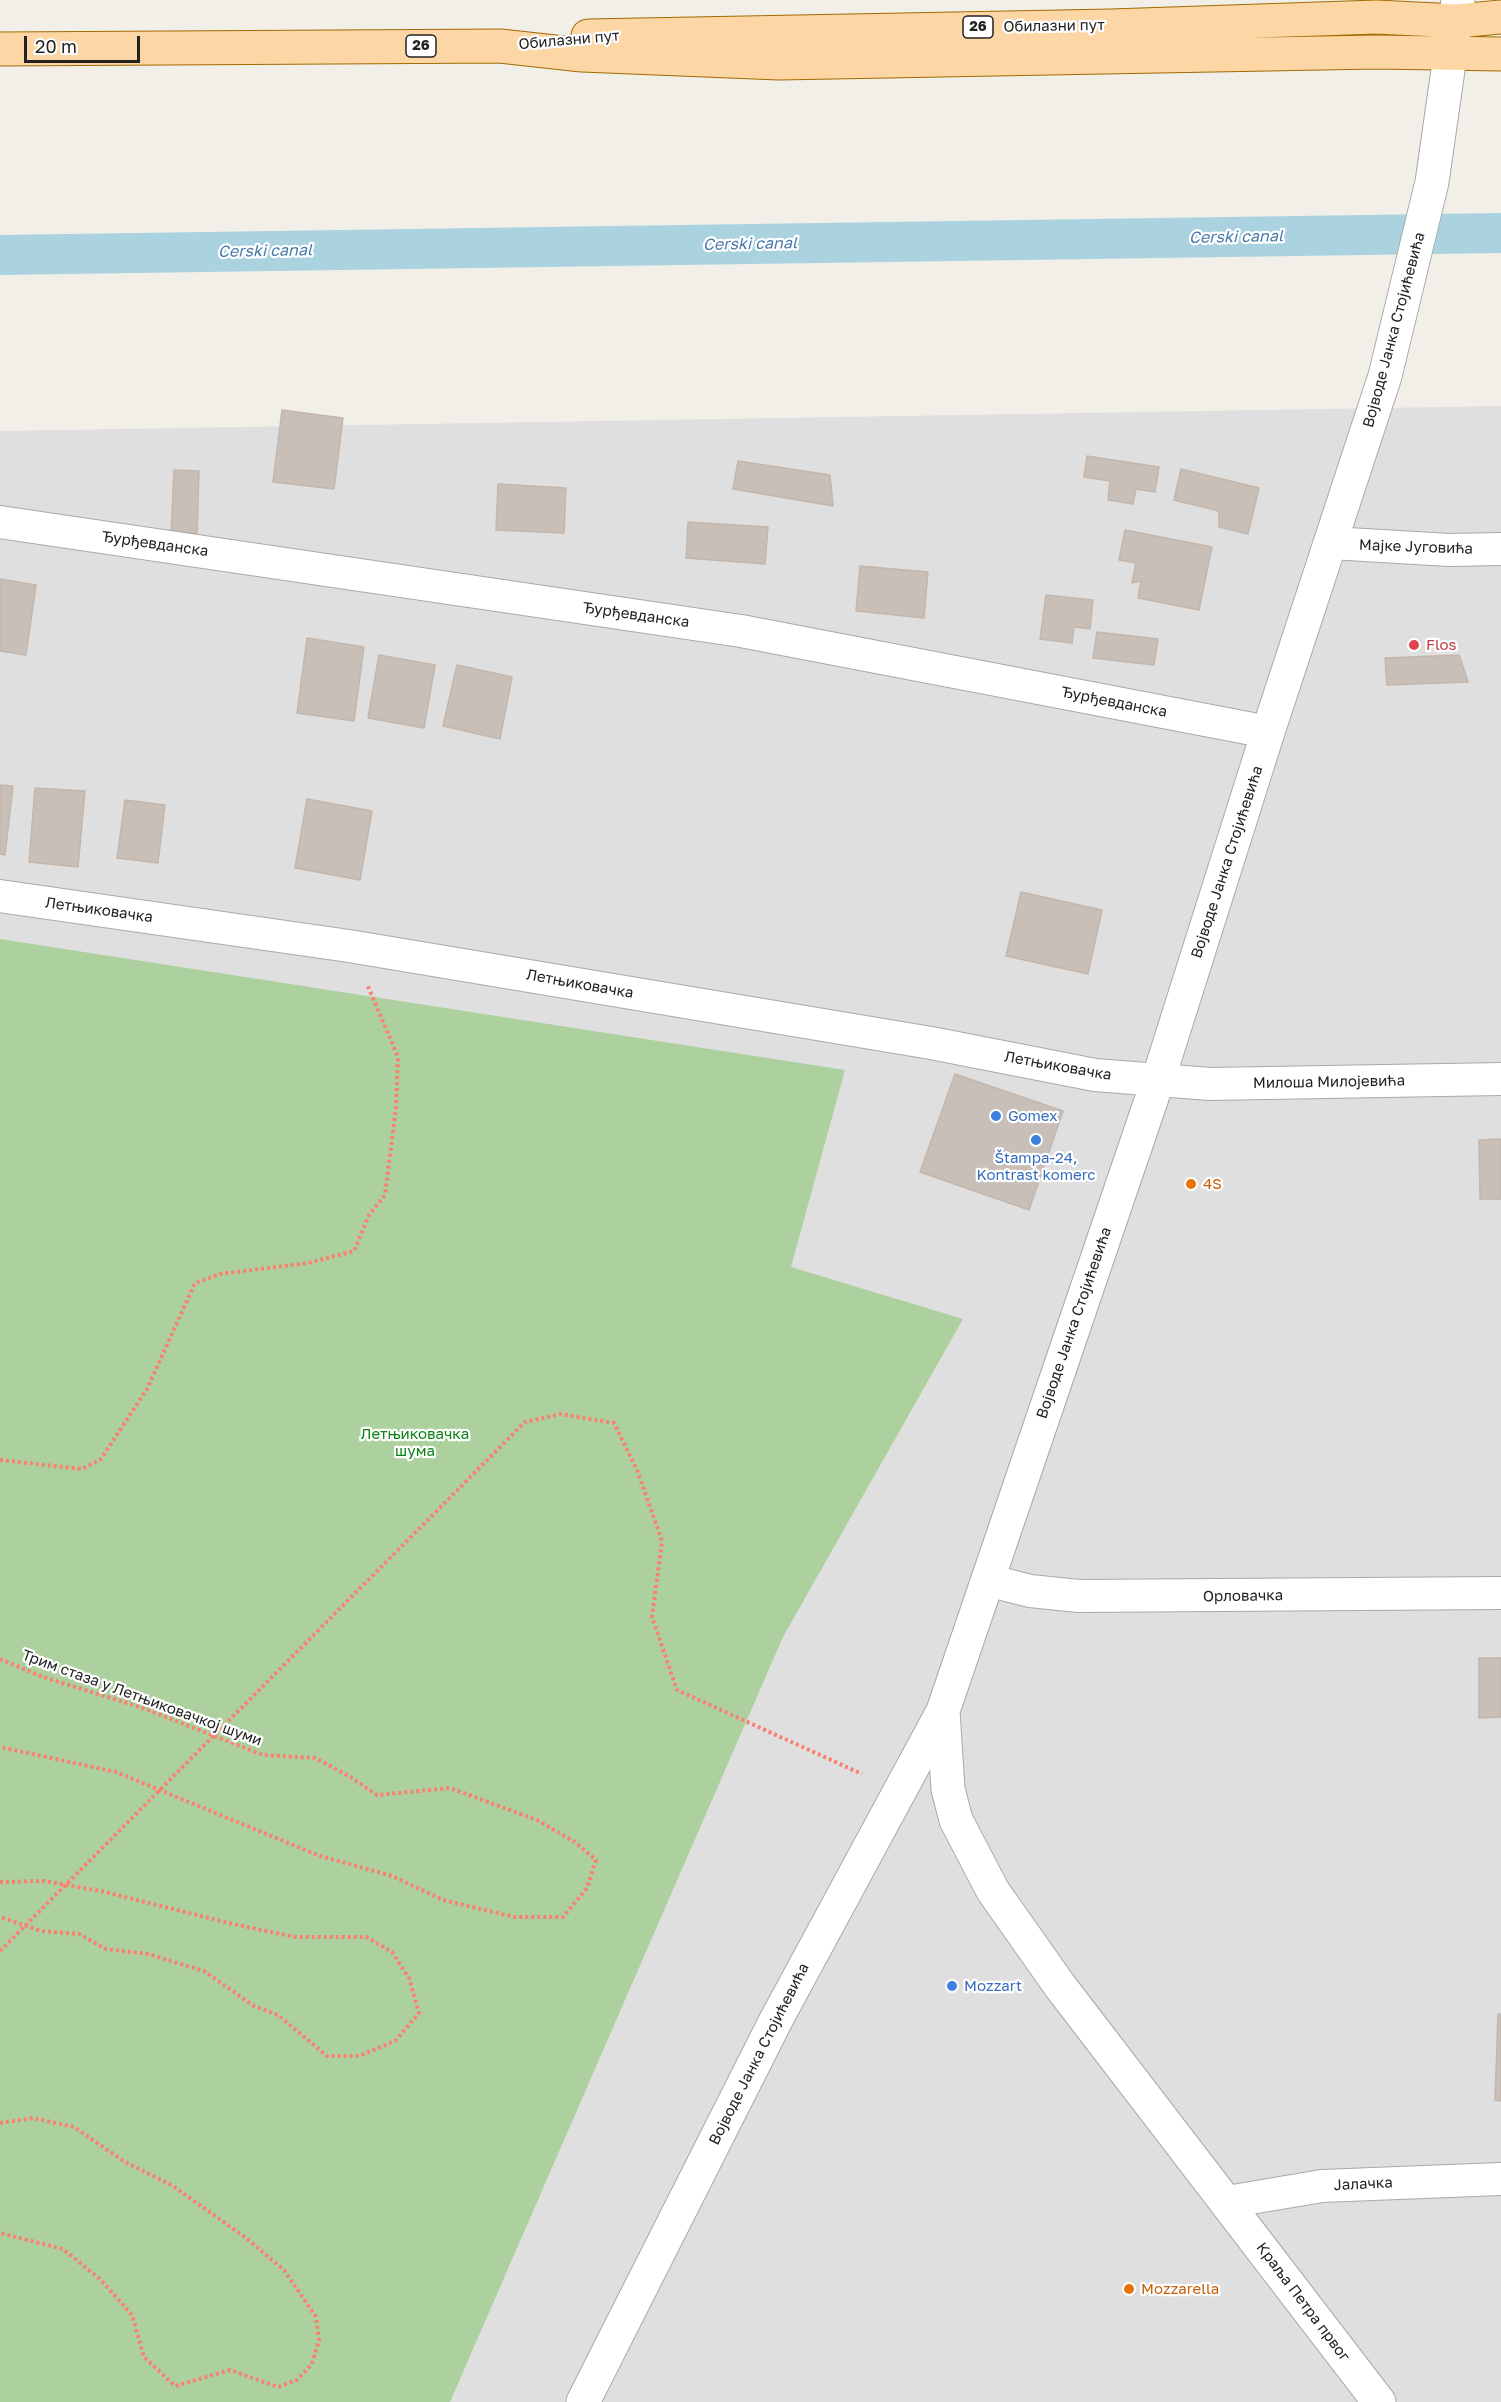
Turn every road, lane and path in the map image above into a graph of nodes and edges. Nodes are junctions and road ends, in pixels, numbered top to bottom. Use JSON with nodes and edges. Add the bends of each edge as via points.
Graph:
{"nodes":[{"id":1,"x":1263,"y":0,"type":"edge"},
{"id":2,"x":1458,"y":10,"type":"edge"},
{"id":3,"x":1501,"y":18,"type":"edge"},
{"id":4,"x":661,"y":33,"type":"junction"},
{"id":5,"x":500,"y":46,"type":"junction"},
{"id":6,"x":0,"y":49,"type":"edge"},
{"id":7,"x":1451,"y":52,"type":"junction"},
{"id":8,"x":1501,"y":54,"type":"edge"},
{"id":9,"x":0,"y":522,"type":"edge"},
{"id":10,"x":1331,"y":543,"type":"junction"},
{"id":11,"x":1501,"y":549,"type":"edge"},
{"id":12,"x":1268,"y":732,"type":"junction"},
{"id":13,"x":0,"y":896,"type":"edge"},
{"id":14,"x":349,"y":946,"type":"junction"},
{"id":15,"x":1501,"y":1079,"type":"edge"},
{"id":16,"x":1158,"y":1080,"type":"junction"},
{"id":17,"x":0,"y":1460,"type":"edge"},
{"id":18,"x":987,"y":1580,"type":"junction"},
{"id":19,"x":1501,"y":1593,"type":"edge"},
{"id":20,"x":0,"y":1659,"type":"edge"},
{"id":21,"x":943,"y":1711,"type":"junction"},
{"id":22,"x":214,"y":1736,"type":"junction"},
{"id":23,"x":0,"y":1747,"type":"edge"},
{"id":24,"x":862,"y":1774,"type":"dead end"},
{"id":25,"x":160,"y":1790,"type":"junction"},
{"id":26,"x":0,"y":1882,"type":"edge"},
{"id":27,"x":65,"y":1886,"type":"junction"},
{"id":28,"x":0,"y":1917,"type":"edge"},
{"id":29,"x":25,"y":1926,"type":"junction"},
{"id":30,"x":0,"y":1951,"type":"edge"},
{"id":31,"x":0,"y":2123,"type":"edge"},
{"id":32,"x":1501,"y":2179,"type":"edge"},
{"id":33,"x":1227,"y":2202,"type":"junction"},
{"id":34,"x":0,"y":2233,"type":"edge"},
{"id":35,"x":583,"y":2402,"type":"edge"},
{"id":36,"x":1380,"y":2402,"type":"edge"}],
"edges":[{"from":1,"to":4,"type":"main road","via":[[765,12]]},
{"from":2,"to":3,"type":"main road","name":"Обилазни пут","number":"26"},
{"from":2,"to":4,"type":"main road","name":"Обилазни пут","number":"26","via":[[1377,17],[1111,26]]},
{"from":2,"to":7,"type":"street","name":"Војводе Јанка Стојићевића"},
{"from":4,"to":5,"type":"main road","name":"Обилазни пут","number":"26","via":[[581,36]]},
{"from":5,"to":6,"type":"main road","name":"Обилазни пут","number":"26"},
{"from":5,"to":7,"type":"main road","name":"Обилазни пут","number":"26","via":[[582,55],[779,63]]},
{"from":7,"to":8,"type":"main road","name":"Обилазни пут","number":"26"},
{"from":7,"to":10,"type":"street","name":"Војводе Јанка Стојићевића","via":[[1432,182],[1385,376]]},
{"from":9,"to":12,"type":"street","name":"Ђурђевданска","via":[[741,631]]},
{"from":10,"to":11,"type":"street","name":"Мајке Југовића"},
{"from":10,"to":12,"type":"street","name":"Војводе Јанка Стојићевића"},
{"from":12,"to":16,"type":"street","name":"Војводе Јанка Стојићевића"},
{"from":13,"to":14,"type":"street","name":"Летњиковачка"},
{"from":14,"to":16,"type":"street","name":"Летњиковачка","via":[[931,1043],[1095,1075]]},
{"from":14,"to":17,"type":"path","via":[[398,1057],[385,1195],[369,1215],[354,1251],[308,1263],[220,1274],[195,1283],[147,1389],[101,1459],[82,1469]]},
{"from":15,"to":16,"type":"street","name":"Милоша Милојевића","via":[[1210,1084]]},
{"from":16,"to":18,"type":"street","name":"Војводе Јанка Стојићевића"},
{"from":18,"to":19,"type":"street","name":"Орловачка","via":[[1030,1591],[1079,1596]]},
{"from":18,"to":21,"type":"street","name":"Војводе Јанка Стојићевића"},
{"from":20,"to":22,"type":"path","name":"Трим стаза у Летњиковачкој шуми"},
{"from":21,"to":33,"type":"street","name":"Војводе Јанка Стојићевића","via":[[948,1789],[956,1820],[993,1891],[1027,1942]]},
{"from":21,"to":35,"type":"street","name":"Војводе Јанка Стојићевића","via":[[770,2030]]},
{"from":22,"to":24,"type":"path","via":[[525,1422],[560,1414],[614,1423],[637,1470],[662,1541],[652,1617],[677,1690]]},
{"from":22,"to":25,"type":"path"},
{"from":22,"to":25,"type":"path","name":"Трим стаза у Летњиковачкој шуми","via":[[263,1755],[315,1758],[377,1795],[450,1788],[537,1820],[575,1842],[596,1860],[587,1888],[563,1917],[514,1917],[443,1900],[392,1876],[320,1856]]},
{"from":23,"to":25,"type":"path","name":"Трим стаза у Летњиковачкој шуми","via":[[116,1772]]},
{"from":25,"to":27,"type":"path"},
{"from":26,"to":27,"type":"path","via":[[44,1881]]},
{"from":27,"to":29,"type":"path"},
{"from":27,"to":29,"type":"path","via":[[296,1937],[366,1937],[392,1952],[409,1978],[419,2013],[395,2041],[359,2056],[327,2056],[278,2015],[254,2006],[204,1971],[148,1954],[106,1949],[79,1934]]},
{"from":28,"to":29,"type":"path"},
{"from":29,"to":30,"type":"path"},
{"from":31,"to":34,"type":"path","via":[[33,2118],[74,2127],[125,2162],[173,2186],[246,2238],[284,2270],[316,2317],[319,2340],[312,2364],[297,2380],[278,2387],[230,2370],[175,2386],[144,2357],[132,2315],[101,2280],[63,2249]]},
{"from":32,"to":33,"type":"street","name":"Јалачка","via":[[1322,2186]]},
{"from":33,"to":36,"type":"street","name":"Краља Петра првог"}]}
